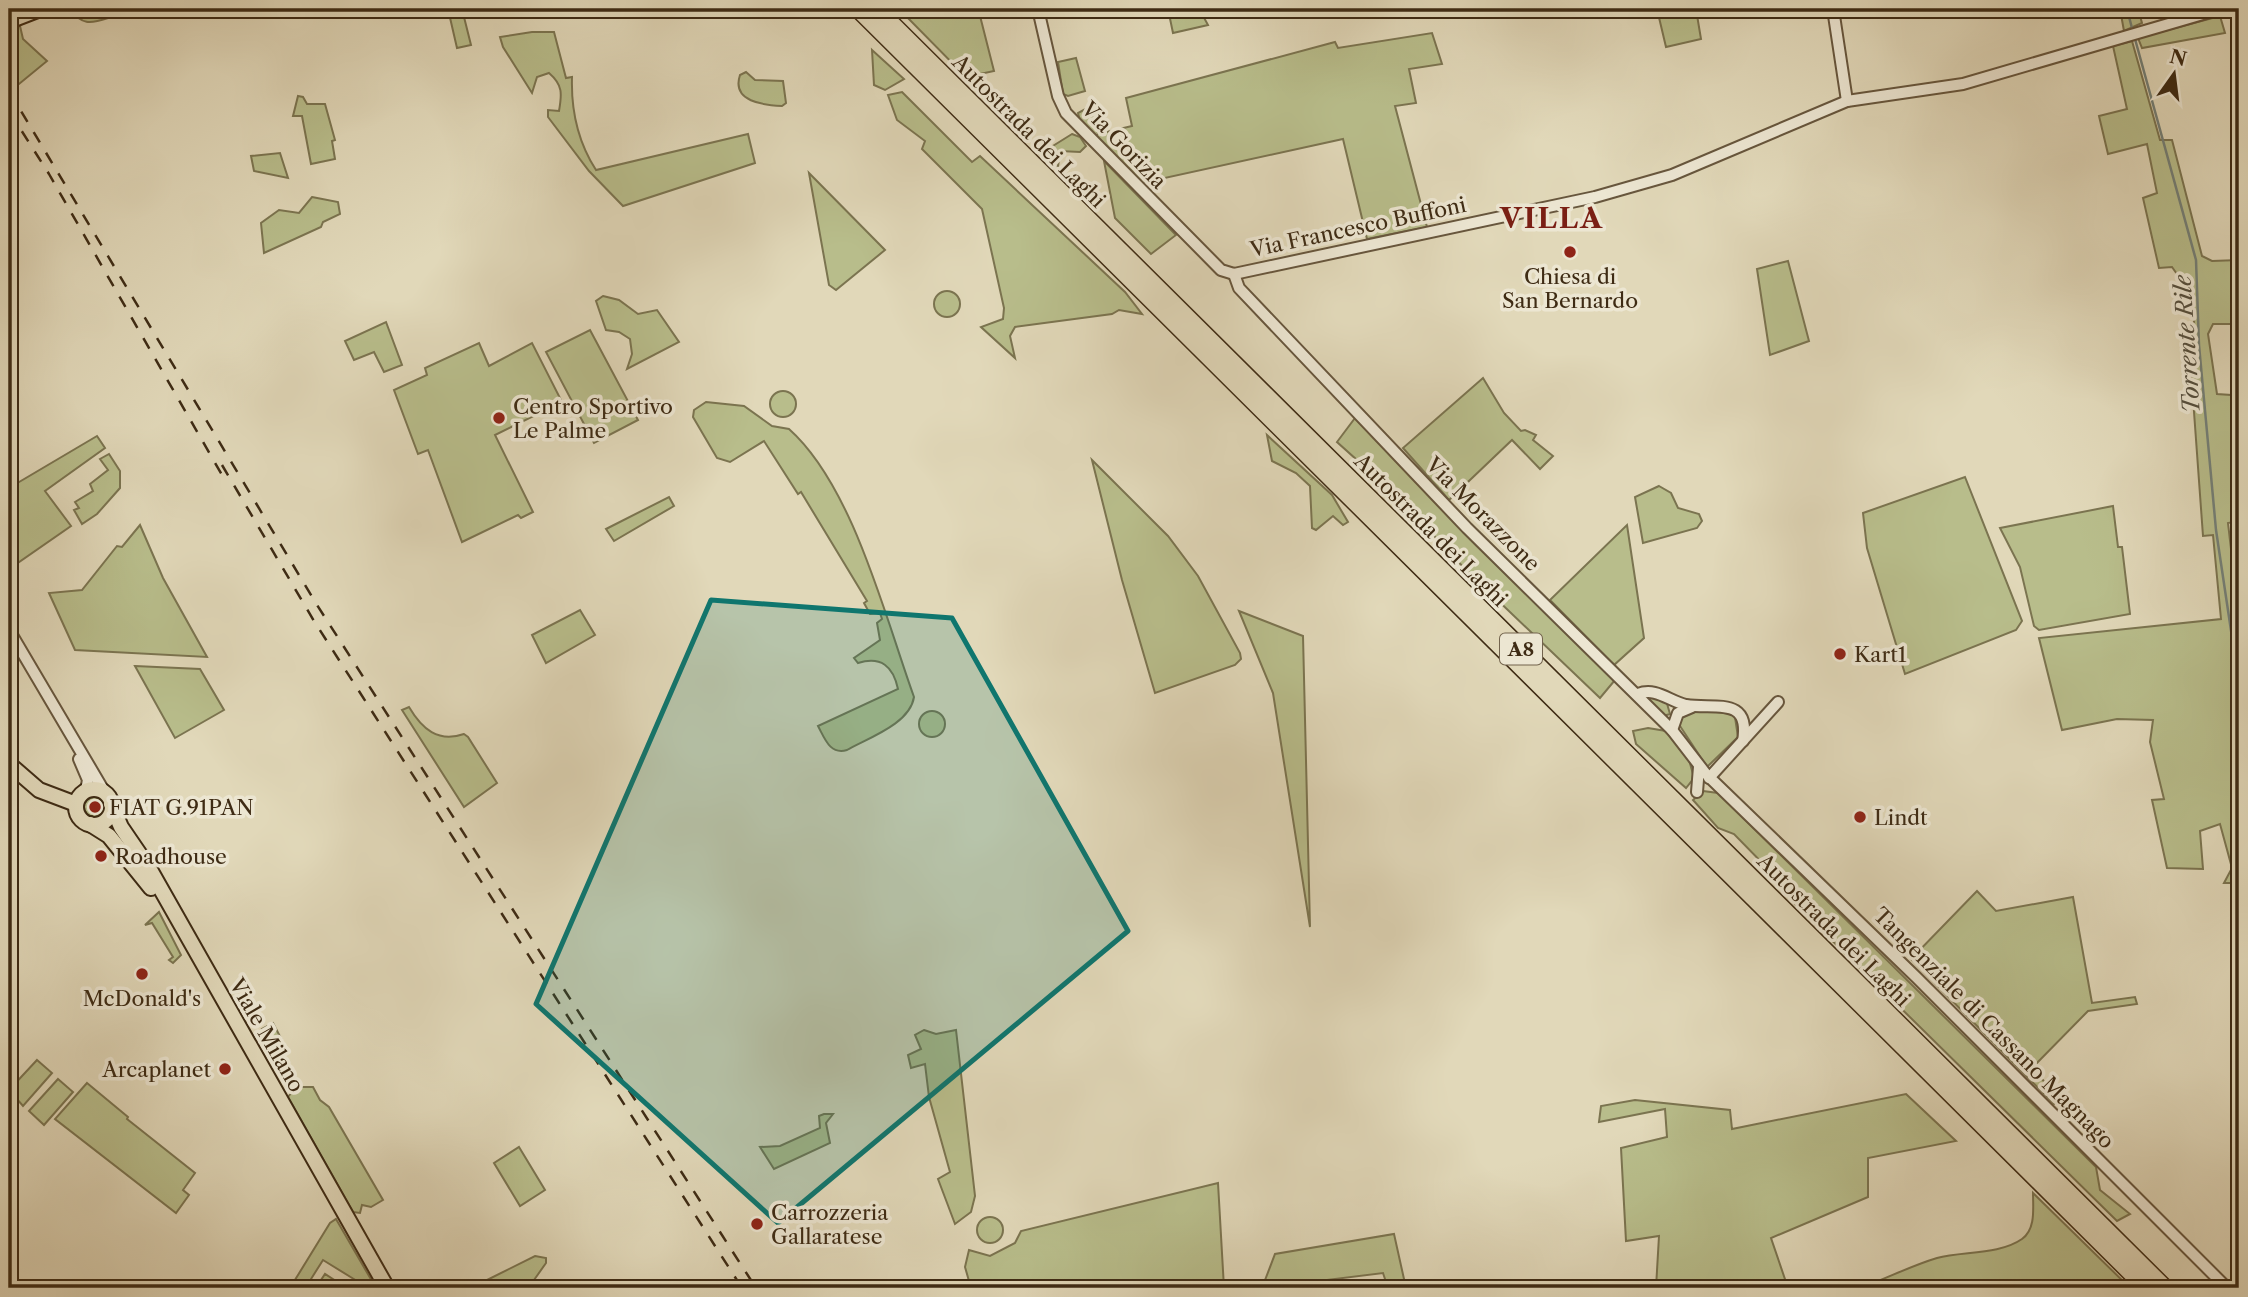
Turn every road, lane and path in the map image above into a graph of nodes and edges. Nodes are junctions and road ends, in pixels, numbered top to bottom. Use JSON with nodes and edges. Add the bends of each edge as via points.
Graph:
{"nodes":[{"id":1,"x":40,"y":9,"type":"edge"},
{"id":2,"x":858,"y":9,"type":"edge"},
{"id":3,"x":877,"y":9,"type":"edge"},
{"id":4,"x":1038,"y":9,"type":"edge"},
{"id":5,"x":1833,"y":9,"type":"edge"},
{"id":6,"x":2220,"y":9,"type":"edge"},
{"id":7,"x":9,"y":21,"type":"edge"},
{"id":8,"x":1847,"y":101,"type":"junction"},
{"id":9,"x":1234,"y":274,"type":"junction"},
{"id":10,"x":9,"y":630,"type":"edge"},
{"id":11,"x":1638,"y":694,"type":"junction"},
{"id":12,"x":1778,"y":702,"type":"dead end"},
{"id":13,"x":1695,"y":706,"type":"junction"},
{"id":14,"x":1672,"y":730,"type":"junction"},
{"id":15,"x":1743,"y":741,"type":"junction"},
{"id":16,"x":75,"y":746,"type":"junction"},
{"id":17,"x":9,"y":764,"type":"edge"},
{"id":18,"x":1721,"y":765,"type":"junction"},
{"id":19,"x":1699,"y":766,"type":"junction"},
{"id":20,"x":1709,"y":778,"type":"junction"},
{"id":21,"x":1697,"y":792,"type":"dead end"},
{"id":22,"x":81,"y":796,"type":"junction"},
{"id":23,"x":1732,"y":797,"type":"junction"},
{"id":24,"x":107,"y":798,"type":"junction"},
{"id":25,"x":90,"y":824,"type":"junction"},
{"id":26,"x":382,"y":1288,"type":"edge"},
{"id":27,"x":387,"y":1288,"type":"edge"},
{"id":28,"x":2146,"y":1288,"type":"edge"},
{"id":29,"x":2165,"y":1288,"type":"edge"},
{"id":30,"x":2227,"y":1288,"type":"edge"}],
"edges":[{"from":1,"to":7,"type":"main road"},
{"from":2,"to":28,"type":"highway","name":"Autostrada dei Laghi","number":"A8"},
{"from":3,"to":29,"type":"highway","name":"Autostrada dei Laghi","number":"A8"},
{"from":4,"to":9,"type":"street","name":"Via Gorizia","via":[[1066,113],[1221,270]]},
{"from":5,"to":8,"type":"street"},
{"from":6,"to":8,"type":"street","name":"Via Francesco Buffoni","via":[[1963,84]]},
{"from":8,"to":9,"type":"street","name":"Via Francesco Buffoni","via":[[1718,158],[1643,184]]},
{"from":9,"to":11,"type":"street","name":"Via Morazzone","via":[[1239,288],[1426,486]]},
{"from":10,"to":16,"type":"street","name":"Viale Milano"},
{"from":11,"to":13,"type":"street","via":[[1651,692]]},
{"from":11,"to":14,"type":"street","name":"Via Morazzone"},
{"from":12,"to":15,"type":"street"},
{"from":13,"to":14,"type":"street","via":[[1678,713]]},
{"from":13,"to":15,"type":"street","via":[[1728,706],[1738,713],[1744,723]]},
{"from":14,"to":19,"type":"street","name":"Via Morazzone"},
{"from":15,"to":18,"type":"street"},
{"from":16,"to":22,"type":"street","name":"Viale Milano","via":[[88,780]]},
{"from":16,"to":24,"type":"street","name":"Viale Milano"},
{"from":17,"to":22,"type":"main road","via":[[47,786]]},
{"from":18,"to":20,"type":"street"},
{"from":18,"to":23,"type":"street","name":"Tangenziale di Cassano Magnago"},
{"from":19,"to":20,"type":"street","name":"Via Morazzone"},
{"from":19,"to":21,"type":"street"},
{"from":20,"to":23,"type":"street","name":"Tangenziale di Cassano Magnago"},
{"from":22,"to":24,"type":"main road"},
{"from":22,"to":25,"type":"main road","name":"Viale Milano","via":[[80,818]]},
{"from":23,"to":30,"type":"street","name":"Tangenziale di Cassano Magnago"},
{"from":24,"to":25,"type":"main road","via":[[106,820]]},
{"from":24,"to":27,"type":"main road","name":"Viale Milano"},
{"from":25,"to":26,"type":"main road","name":"Viale Milano","via":[[124,852],[159,901]]}]}
